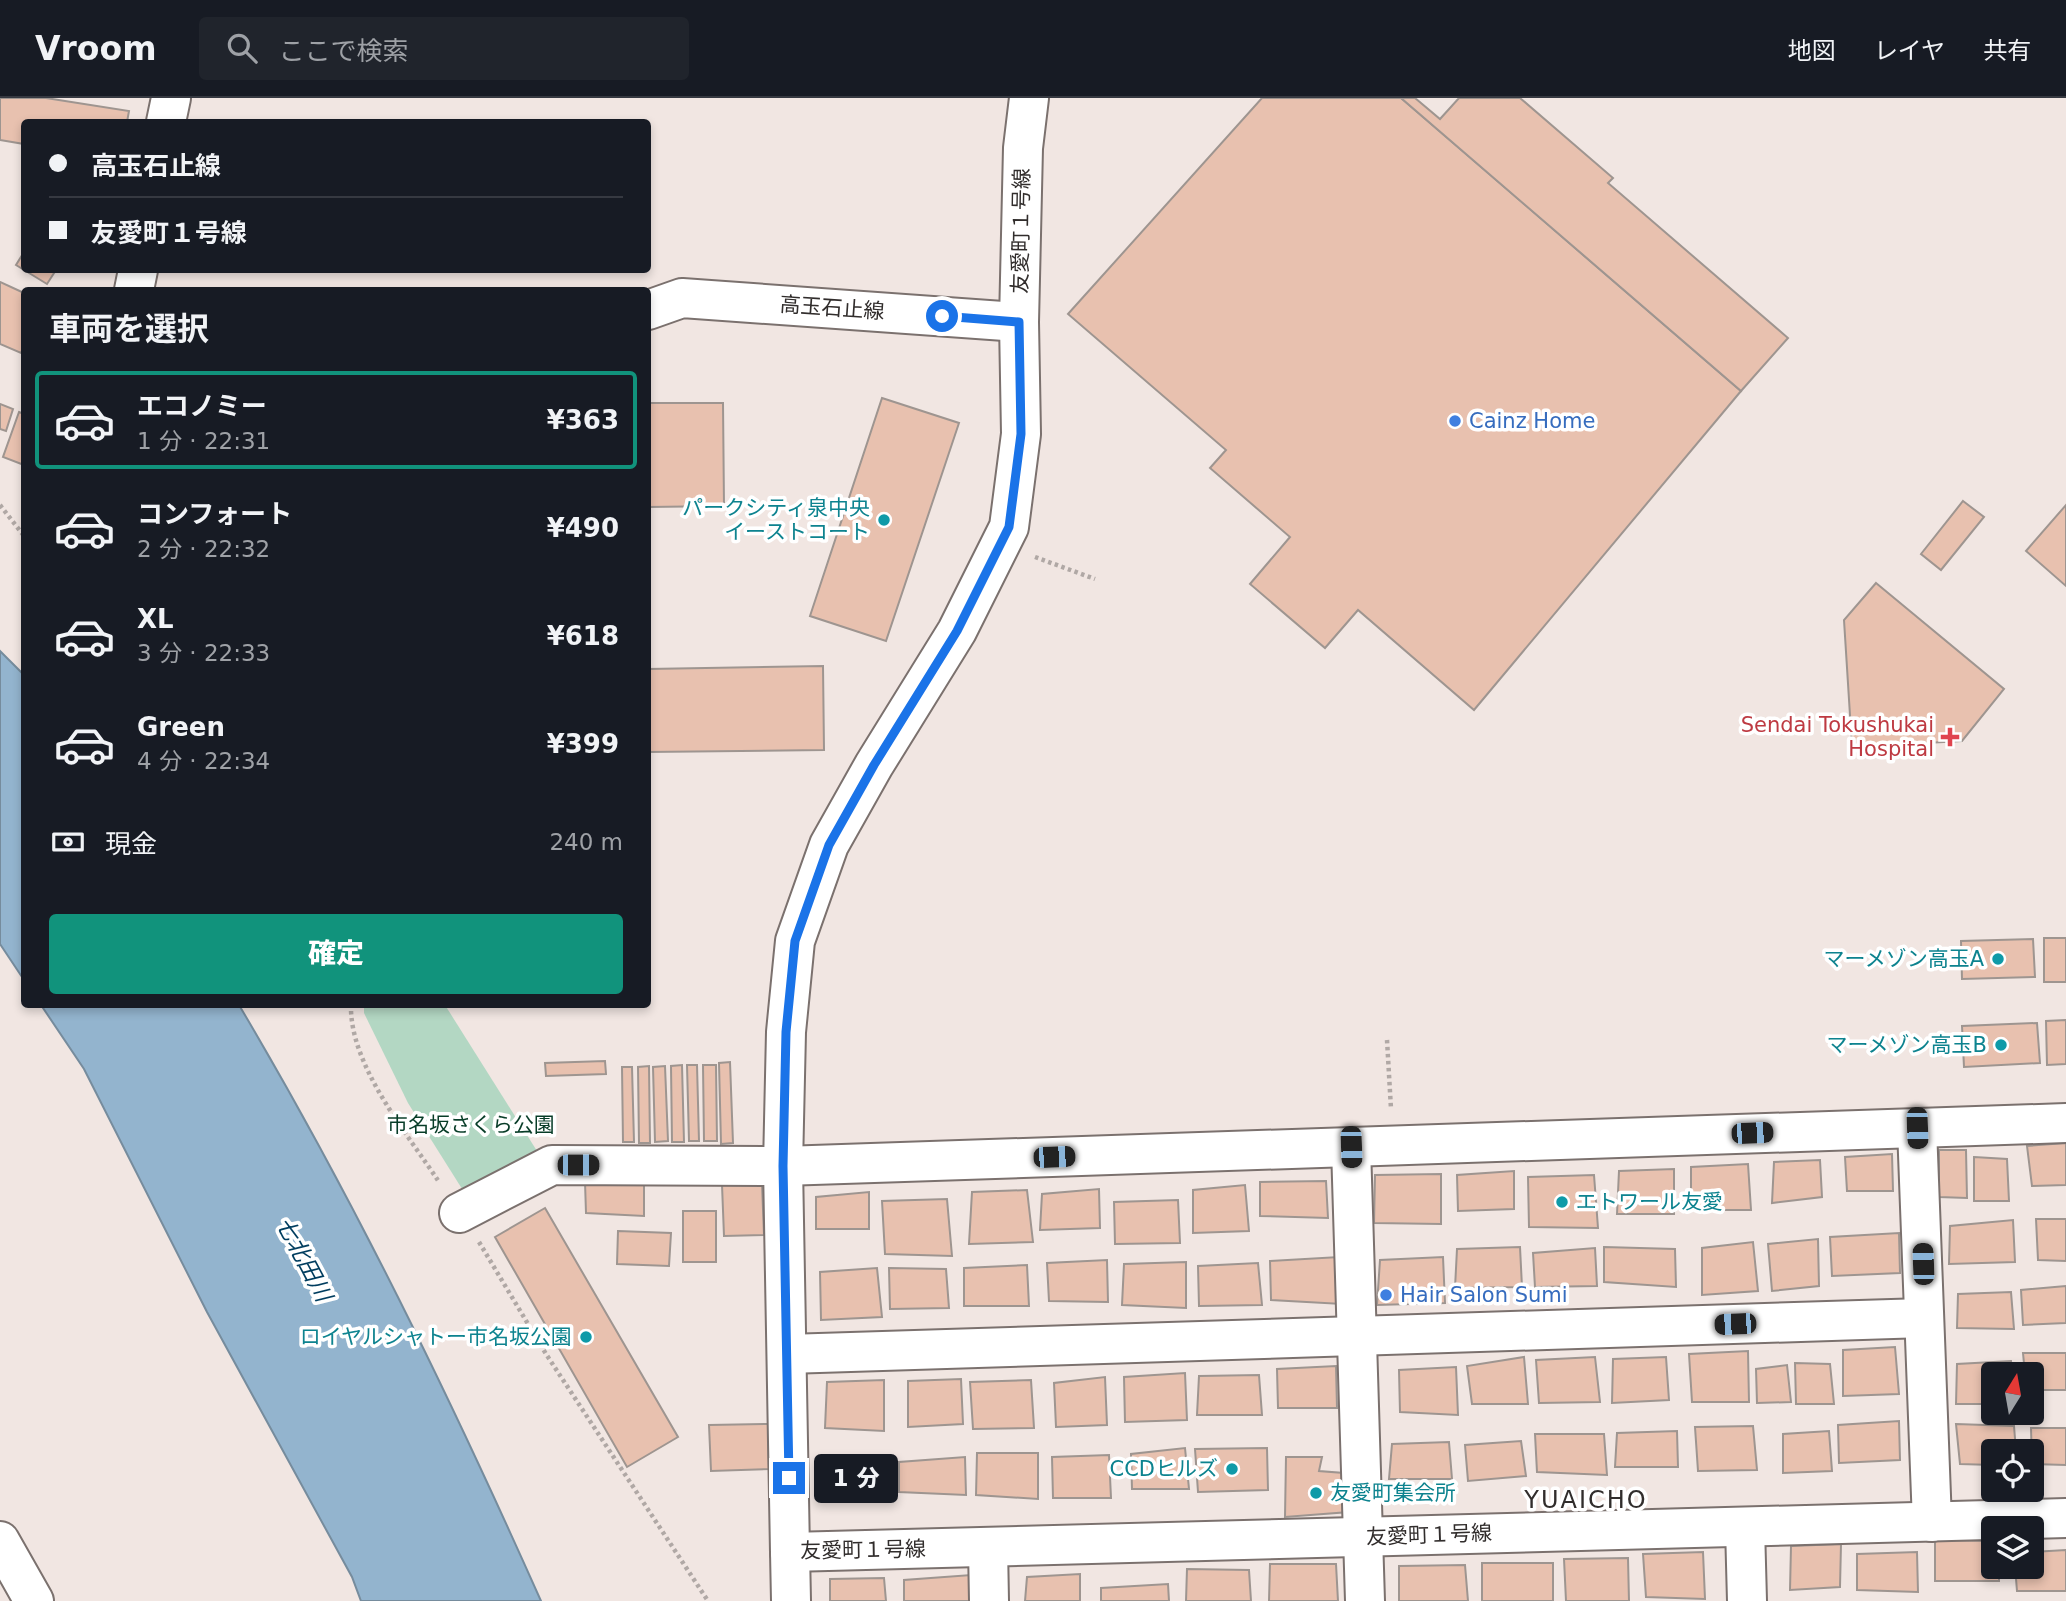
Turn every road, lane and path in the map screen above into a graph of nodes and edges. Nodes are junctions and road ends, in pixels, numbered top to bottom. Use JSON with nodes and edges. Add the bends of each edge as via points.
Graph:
{"nodes":[{"id":1,"x":171,"y":98,"type":"edge"},
{"id":2,"x":1029,"y":98,"type":"edge"},
{"id":3,"x":167,"y":119,"type":"edge"},
{"id":4,"x":651,"y":309,"type":"edge"},
{"id":5,"x":1019,"y":322,"type":"junction"},
{"id":6,"x":0,"y":505,"type":"edge"},
{"id":7,"x":21,"y":532,"type":"edge"},
{"id":8,"x":1001,"y":544,"type":"junction"},
{"id":9,"x":1094,"y":579,"type":"dead end"},
{"id":10,"x":351,"y":1008,"type":"edge"},
{"id":11,"x":1387,"y":1040,"type":"dead end"},
{"id":12,"x":2066,"y":1123,"type":"edge"},
{"id":13,"x":1917,"y":1128,"type":"junction"},
{"id":14,"x":1393,"y":1146,"type":"junction"},
{"id":15,"x":1351,"y":1147,"type":"junction"},
{"id":16,"x":783,"y":1166,"type":"junction"},
{"id":17,"x":458,"y":1213,"type":"junction"},
{"id":18,"x":1924,"y":1318,"type":"junction"},
{"id":19,"x":1357,"y":1335,"type":"junction"},
{"id":20,"x":786,"y":1354,"type":"junction"},
{"id":21,"x":2066,"y":1518,"type":"edge"},
{"id":22,"x":1932,"y":1522,"type":"junction"},
{"id":23,"x":1745,"y":1527,"type":"junction"},
{"id":24,"x":1363,"y":1537,"type":"junction"},
{"id":25,"x":0,"y":1541,"type":"edge"},
{"id":26,"x":988,"y":1547,"type":"junction"},
{"id":27,"x":790,"y":1552,"type":"junction"},
{"id":28,"x":34,"y":1601,"type":"edge"},
{"id":29,"x":708,"y":1601,"type":"edge"},
{"id":30,"x":791,"y":1601,"type":"edge"},
{"id":31,"x":989,"y":1601,"type":"edge"},
{"id":32,"x":1365,"y":1601,"type":"edge"},
{"id":33,"x":1747,"y":1601,"type":"edge"}],
"edges":[{"from":1,"to":3,"type":"street"},
{"from":2,"to":5,"type":"street","name":"友愛町１号線","via":[[1023,148]]},
{"from":4,"to":5,"type":"street","name":"高玉石止線","via":[[682,298]]},
{"from":5,"to":8,"type":"street","name":"友愛町１号線","via":[[1021,434],[1009,527]]},
{"from":6,"to":7,"type":"path"},
{"from":8,"to":9,"type":"path"},
{"from":8,"to":16,"type":"street","name":"友愛町１号線","via":[[957,631],[829,845],[795,941],[786,1032]]},
{"from":10,"to":17,"type":"path","via":[[367,1071]]},
{"from":11,"to":14,"type":"path"},
{"from":12,"to":13,"type":"street"},
{"from":13,"to":14,"type":"street"},
{"from":13,"to":18,"type":"street"},
{"from":14,"to":15,"type":"street"},
{"from":15,"to":16,"type":"street"},
{"from":15,"to":19,"type":"street"},
{"from":16,"to":17,"type":"street","via":[[552,1165]]},
{"from":16,"to":20,"type":"street","name":"友愛町１号線"},
{"from":17,"to":29,"type":"path"},
{"from":18,"to":19,"type":"street"},
{"from":18,"to":22,"type":"street"},
{"from":19,"to":20,"type":"street"},
{"from":19,"to":24,"type":"street"},
{"from":20,"to":27,"type":"street","name":"友愛町１号線"},
{"from":21,"to":22,"type":"street","name":"友愛町１号線"},
{"from":22,"to":23,"type":"street","name":"友愛町１号線"},
{"from":23,"to":24,"type":"street","name":"友愛町１号線"},
{"from":23,"to":33,"type":"street"},
{"from":24,"to":26,"type":"street","name":"友愛町１号線"},
{"from":24,"to":32,"type":"street"},
{"from":25,"to":28,"type":"street"},
{"from":26,"to":27,"type":"street","name":"友愛町１号線"},
{"from":26,"to":31,"type":"street"},
{"from":27,"to":30,"type":"street"}]}
